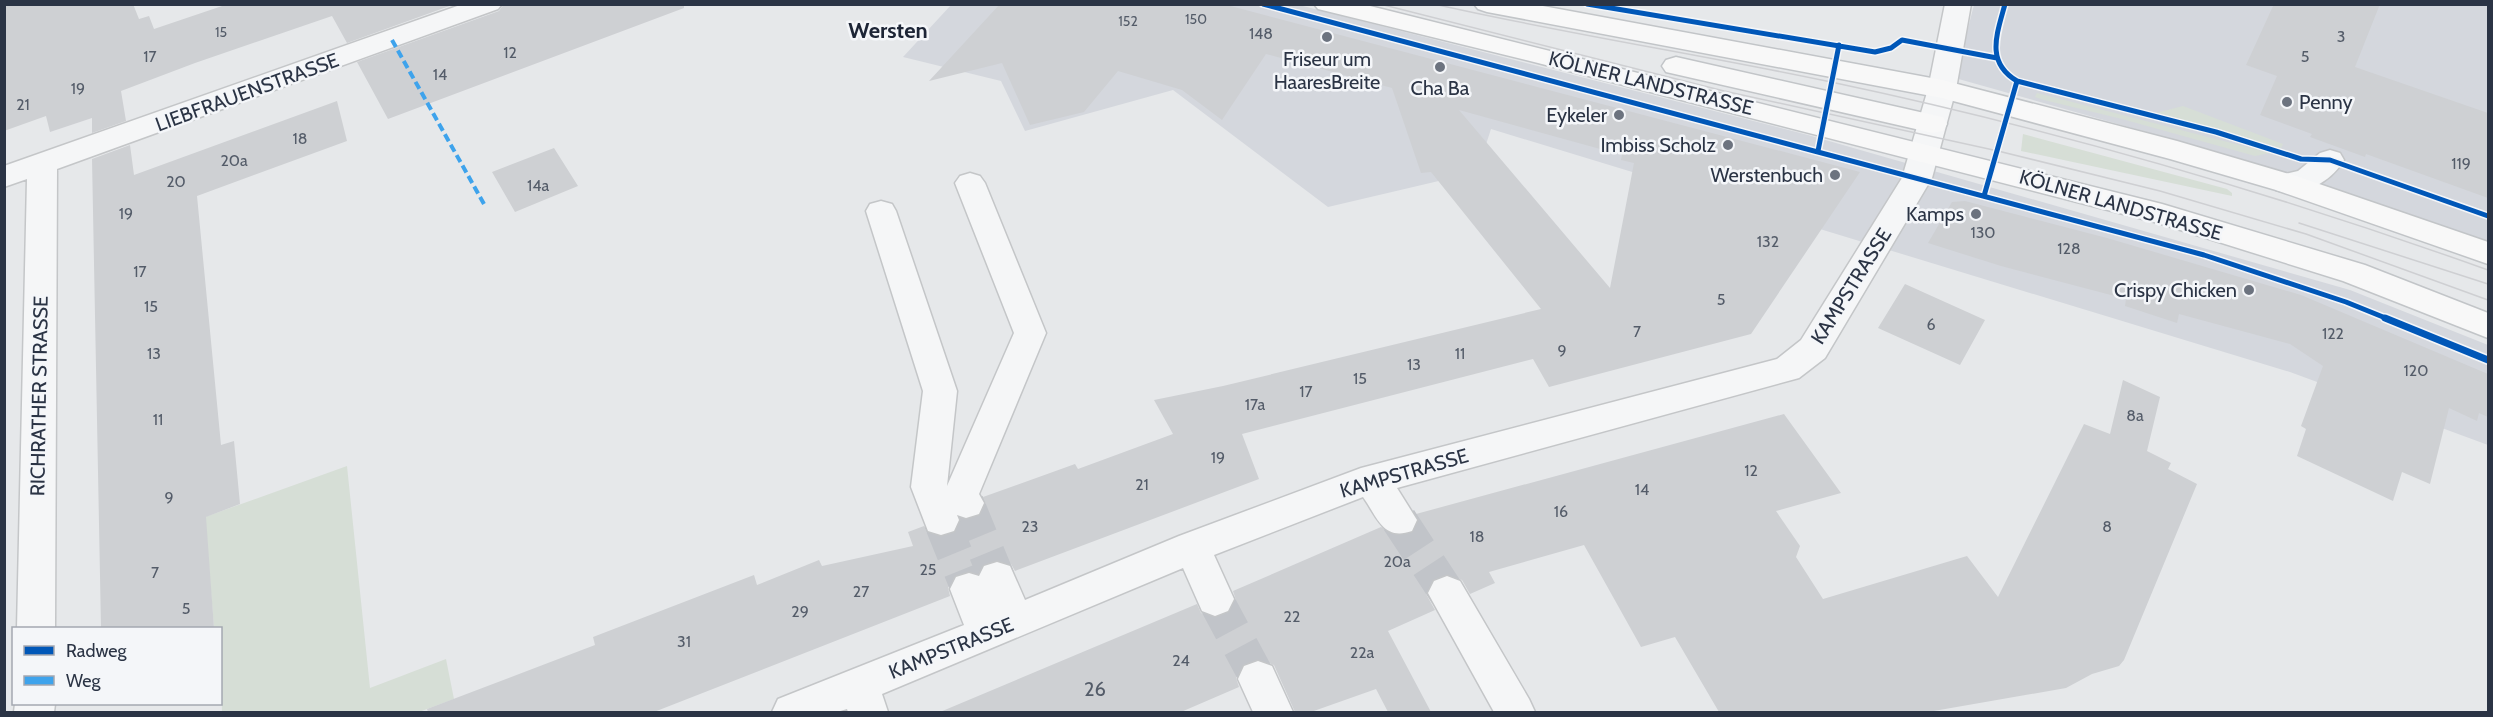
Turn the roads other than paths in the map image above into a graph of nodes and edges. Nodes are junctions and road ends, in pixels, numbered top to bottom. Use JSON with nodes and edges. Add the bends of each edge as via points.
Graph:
{"nodes":[{"id":1,"x":489,"y":4,"type":"edge"},
{"id":2,"x":1327,"y":4,"type":"edge"},
{"id":3,"x":1487,"y":4,"type":"edge"},
{"id":4,"x":1958,"y":4,"type":"edge"},
{"id":5,"x":1942,"y":89,"type":"junction"},
{"id":6,"x":1929,"y":138,"type":"junction"},
{"id":7,"x":2330,"y":160,"type":"dead end"},
{"id":8,"x":42,"y":164,"type":"junction"},
{"id":9,"x":4,"y":177,"type":"edge"},
{"id":10,"x":970,"y":183,"type":"dead end"},
{"id":11,"x":2286,"y":183,"type":"junction"},
{"id":12,"x":881,"y":211,"type":"dead end"},
{"id":13,"x":2488,"y":253,"type":"edge"},
{"id":14,"x":2488,"y":326,"type":"edge"},
{"id":15,"x":1371,"y":480,"type":"junction"},
{"id":16,"x":1399,"y":520,"type":"tunnel mouth"},
{"id":17,"x":1192,"y":547,"type":"junction"},
{"id":18,"x":983,"y":583,"type":"tunnel mouth"},
{"id":19,"x":1447,"y":593,"type":"tunnel mouth"},
{"id":20,"x":1215,"y":599,"type":"tunnel mouth"},
{"id":21,"x":36,"y":627,"type":"edge"},
{"id":22,"x":1001,"y":627,"type":"junction"},
{"id":23,"x":864,"y":699,"type":"edge"},
{"id":24,"x":792,"y":712,"type":"edge"},
{"id":25,"x":1515,"y":712,"type":"edge"}],
"edges":[{"from":1,"to":8,"type":"street","name":"LIEBFRAUENSTRASSE"},
{"from":2,"to":6,"type":"main road","name":"KÖLNER LANDSTRASSE","via":[[1538,55],[1602,52]]},
{"from":3,"to":5,"type":"main road","name":"KÖLNER LANDSTRASSE"},
{"from":4,"to":5,"type":"street","name":"KAMPSTRASSE"},
{"from":5,"to":6,"type":"street","name":"KAMPSTRASSE"},
{"from":5,"to":11,"type":"main road","name":"KÖLNER LANDSTRASSE"},
{"from":6,"to":14,"type":"main road","name":"KÖLNER LANDSTRASSE","via":[[2354,273]]},
{"from":6,"to":15,"type":"street","name":"KAMPSTRASSE","via":[[1917,178],[1813,349],[1787,369]]},
{"from":7,"to":11,"type":"street","via":[[2306,180]]},
{"from":8,"to":9,"type":"street","name":"LIEBFRAUENSTRASSE"},
{"from":8,"to":21,"type":"street","name":"RICHRATHER STRASSE"},
{"from":10,"to":12,"type":"street","via":[[1030,333],[954,512],[929,487],[940,391]]},
{"from":11,"to":13,"type":"main road","name":"KÖLNER LANDSTRASSE"},
{"from":15,"to":16,"type":"street"},
{"from":15,"to":17,"type":"street","name":"KAMPSTRASSE"},
{"from":17,"to":20,"type":"street"},
{"from":17,"to":22,"type":"street","name":"KAMPSTRASSE"},
{"from":18,"to":22,"type":"street"},
{"from":19,"to":25,"type":"street"},
{"from":22,"to":23,"type":"street","name":"KAMPSTRASSE"},
{"from":23,"to":24,"type":"street","name":"KAMPSTRASSE"}]}
